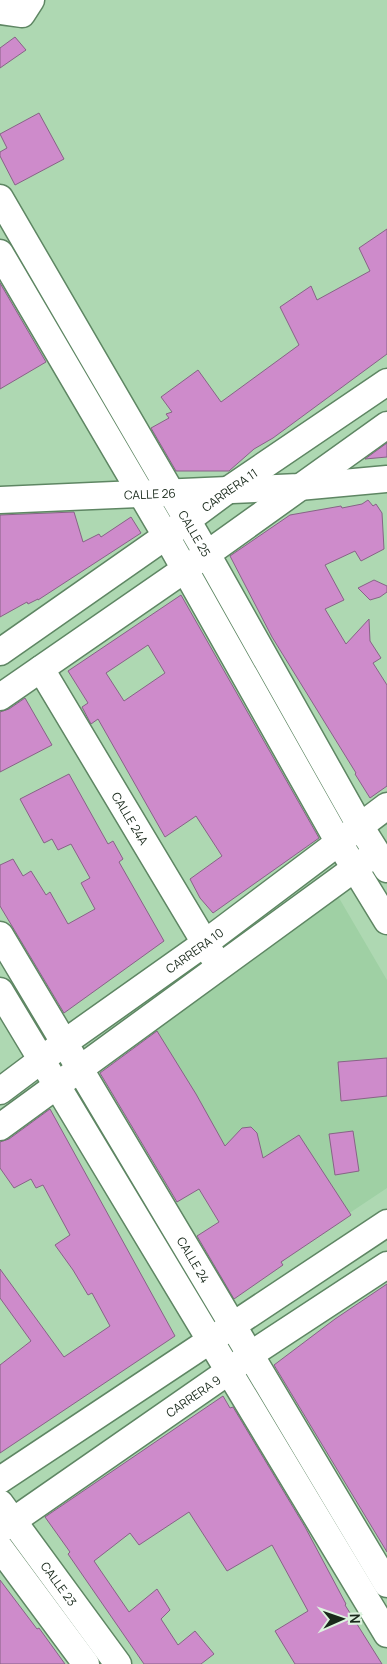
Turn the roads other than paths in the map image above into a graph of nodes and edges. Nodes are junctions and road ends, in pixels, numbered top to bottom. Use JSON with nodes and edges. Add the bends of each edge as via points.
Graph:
{"nodes":[{"id":1,"x":31,"y":0,"type":"edge"},
{"id":2,"x":0,"y":11,"type":"edge"},
{"id":3,"x":4,"y":213,"type":"edge"},
{"id":4,"x":26,"y":243,"type":"junction"},
{"id":5,"x":1,"y":257,"type":"edge"},
{"id":6,"x":387,"y":382,"type":"edge"},
{"id":7,"x":387,"y":425,"type":"edge"},
{"id":8,"x":387,"y":479,"type":"edge"},
{"id":9,"x":300,"y":487,"type":"junction"},
{"id":10,"x":228,"y":490,"type":"junction"},
{"id":11,"x":171,"y":492,"type":"junction"},
{"id":12,"x":141,"y":494,"type":"junction"},
{"id":13,"x":0,"y":500,"type":"edge"},
{"id":14,"x":187,"y":521,"type":"junction"},
{"id":15,"x":166,"y":536,"type":"junction"},
{"id":16,"x":207,"y":554,"type":"junction"},
{"id":17,"x":185,"y":569,"type":"junction"},
{"id":18,"x":0,"y":652,"type":"edge"},
{"id":19,"x":42,"y":669,"type":"junction"},
{"id":20,"x":0,"y":698,"type":"edge"},
{"id":21,"x":387,"y":806,"type":"edge"},
{"id":22,"x":360,"y":826,"type":"junction"},
{"id":23,"x":338,"y":841,"type":"junction"},
{"id":24,"x":384,"y":856,"type":"edge"},
{"id":25,"x":356,"y":868,"type":"junction"},
{"id":26,"x":387,"y":921,"type":"edge"},
{"id":27,"x":0,"y":935,"type":"edge"},
{"id":28,"x":204,"y":943,"type":"junction"},
{"id":29,"x":220,"y":967,"type":"junction"},
{"id":30,"x":0,"y":991,"type":"edge"},
{"id":31,"x":64,"y":1043,"type":"junction"},
{"id":32,"x":42,"y":1060,"type":"junction"},
{"id":33,"x":80,"y":1069,"type":"junction"},
{"id":34,"x":57,"y":1086,"type":"junction"},
{"id":35,"x":0,"y":1091,"type":"edge"},
{"id":36,"x":0,"y":1127,"type":"edge"},
{"id":37,"x":387,"y":1222,"type":"edge"},
{"id":38,"x":387,"y":1264,"type":"edge"},
{"id":39,"x":233,"y":1326,"type":"junction"},
{"id":40,"x":210,"y":1340,"type":"junction"},
{"id":41,"x":250,"y":1354,"type":"junction"},
{"id":42,"x":229,"y":1371,"type":"junction"},
{"id":43,"x":0,"y":1480,"type":"edge"},
{"id":44,"x":4,"y":1518,"type":"edge"},
{"id":45,"x":0,"y":1548,"type":"edge"},
{"id":46,"x":387,"y":1584,"type":"edge"},
{"id":47,"x":387,"y":1634,"type":"edge"},
{"id":48,"x":86,"y":1664,"type":"edge"},
{"id":49,"x":118,"y":1664,"type":"edge"}],
"edges":[{"from":1,"to":2,"type":"street","via":[[22,14]]},
{"from":3,"to":4,"type":"street","name":"CALLE 25"},
{"from":4,"to":5,"type":"street"},
{"from":4,"to":11,"type":"street","name":"CALLE 25"},
{"from":5,"to":12,"type":"street"},
{"from":6,"to":10,"type":"street","name":"CARRERA 11"},
{"from":7,"to":9,"type":"street"},
{"from":8,"to":9,"type":"street"},
{"from":9,"to":10,"type":"street","name":"CALLE 26"},
{"from":9,"to":16,"type":"street"},
{"from":10,"to":11,"type":"street","name":"CALLE 26"},
{"from":10,"to":14,"type":"street","name":"CARRERA 11"},
{"from":11,"to":12,"type":"street","name":"CALLE 26"},
{"from":11,"to":14,"type":"street","name":"CALLE 25"},
{"from":12,"to":13,"type":"street","name":"CALLE 26"},
{"from":12,"to":15,"type":"street"},
{"from":14,"to":15,"type":"street","name":"CARRERA 11"},
{"from":14,"to":16,"type":"street","name":"CALLE 25"},
{"from":15,"to":17,"type":"street"},
{"from":15,"to":18,"type":"street","name":"CARRERA 11"},
{"from":16,"to":17,"type":"street"},
{"from":16,"to":22,"type":"street","name":"CALLE 25"},
{"from":17,"to":19,"type":"street"},
{"from":17,"to":23,"type":"street"},
{"from":19,"to":20,"type":"street"},
{"from":19,"to":28,"type":"street","name":"CALLE 24A"},
{"from":21,"to":22,"type":"street","name":"CARRERA 10"},
{"from":22,"to":23,"type":"street","name":"CARRERA 10"},
{"from":22,"to":24,"type":"street","name":"CALLE 25"},
{"from":23,"to":25,"type":"street"},
{"from":23,"to":28,"type":"street","name":"CARRERA 10"},
{"from":24,"to":25,"type":"street"},
{"from":25,"to":26,"type":"street"},
{"from":25,"to":29,"type":"street"},
{"from":27,"to":31,"type":"street","name":"CALLE 24"},
{"from":28,"to":29,"type":"street","name":"CALLE 24A"},
{"from":28,"to":31,"type":"street","name":"CARRERA 10"},
{"from":29,"to":33,"type":"street"},
{"from":30,"to":32,"type":"street"},
{"from":31,"to":32,"type":"street","name":"CARRERA 10"},
{"from":31,"to":33,"type":"street","name":"CALLE 24"},
{"from":32,"to":34,"type":"street"},
{"from":32,"to":35,"type":"street","name":"CARRERA 10"},
{"from":33,"to":34,"type":"street"},
{"from":33,"to":39,"type":"street","name":"CALLE 24"},
{"from":34,"to":36,"type":"street"},
{"from":34,"to":40,"type":"street"},
{"from":37,"to":39,"type":"street"},
{"from":38,"to":41,"type":"street","name":"CARRERA 9"},
{"from":39,"to":40,"type":"street"},
{"from":39,"to":41,"type":"street","name":"CALLE 24"},
{"from":40,"to":42,"type":"street"},
{"from":40,"to":43,"type":"street"},
{"from":41,"to":42,"type":"street","name":"CARRERA 9"},
{"from":41,"to":46,"type":"street","name":"CALLE 24"},
{"from":42,"to":44,"type":"street","name":"CARRERA 9"},
{"from":42,"to":47,"type":"street"},
{"from":44,"to":49,"type":"street","name":"CALLE 23"},
{"from":45,"to":48,"type":"street","name":"CALLE 23"}]}
